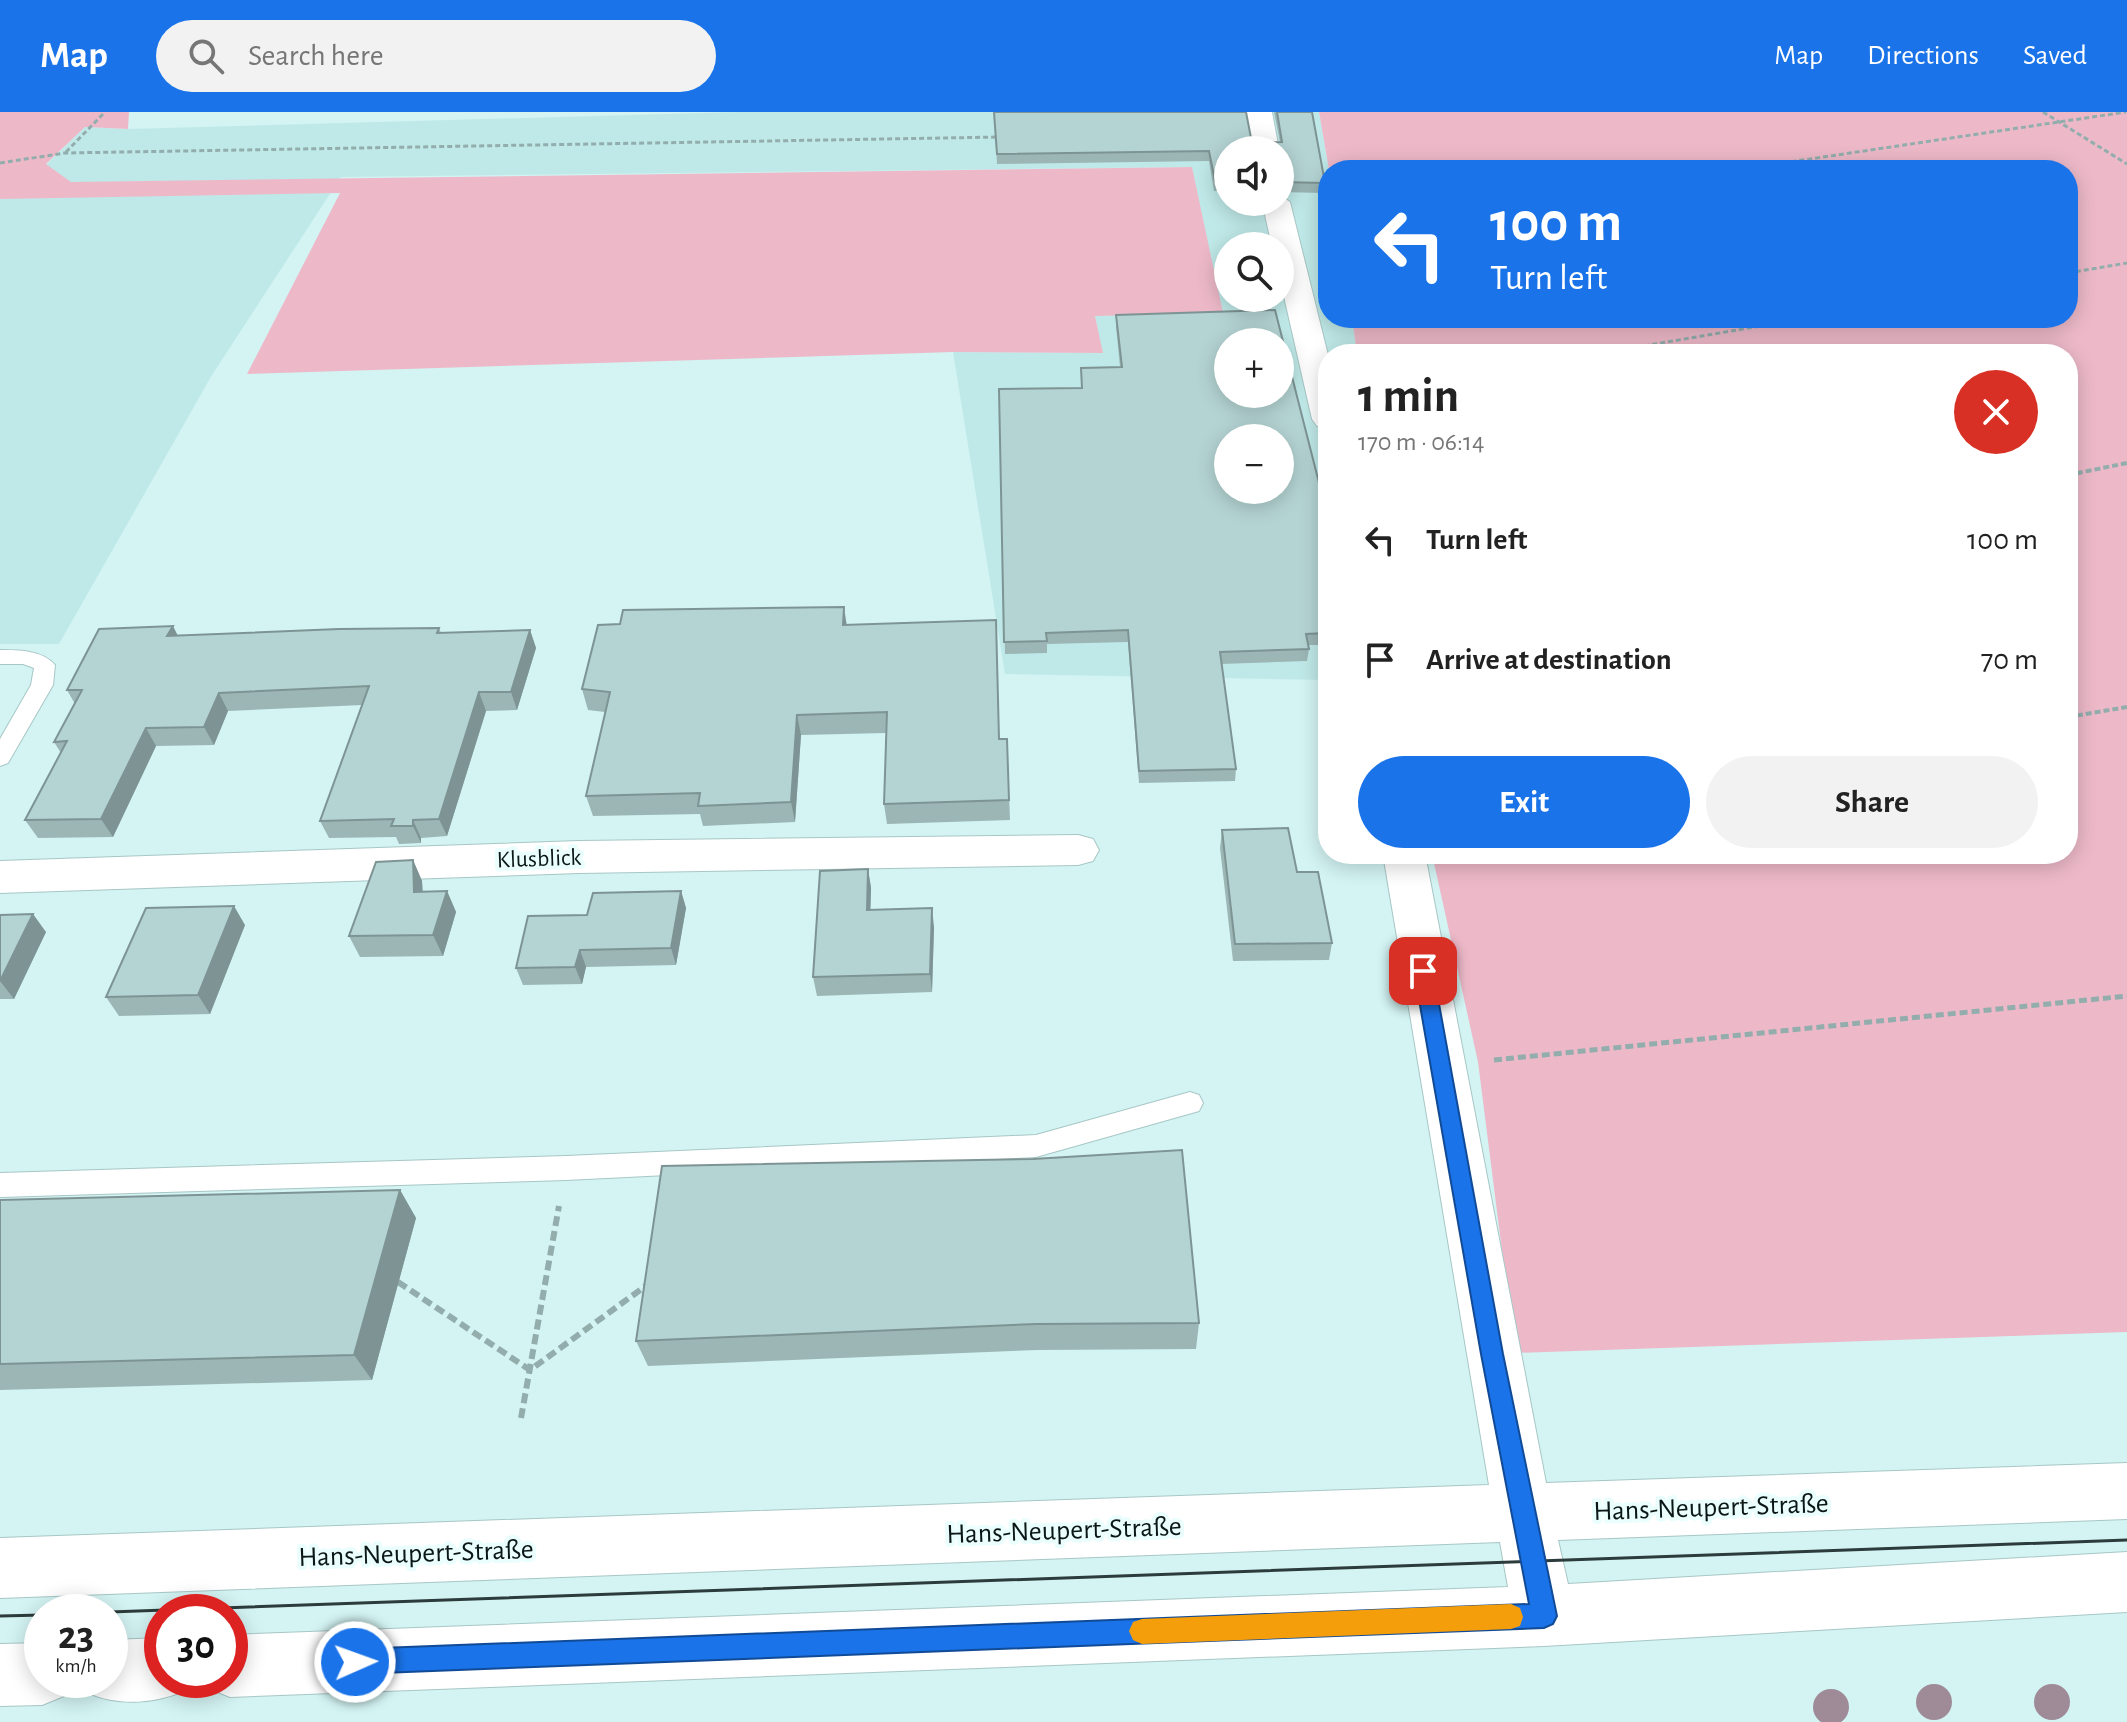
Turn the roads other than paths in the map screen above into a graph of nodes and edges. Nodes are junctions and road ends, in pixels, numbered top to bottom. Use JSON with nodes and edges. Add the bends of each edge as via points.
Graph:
{"nodes":[{"id":1,"x":1259,"y":112,"type":"edge"},
{"id":2,"x":1263,"y":136,"type":"edge"},
{"id":3,"x":1279,"y":216,"type":"edge"},
{"id":4,"x":1318,"y":377,"type":"edge"},
{"id":5,"x":0,"y":657,"type":"edge"},
{"id":6,"x":0,"y":758,"type":"edge"},
{"id":7,"x":1078,"y":850,"type":"dead end"},
{"id":8,"x":1406,"y":864,"type":"edge"},
{"id":9,"x":0,"y":877,"type":"edge"},
{"id":10,"x":1190,"y":1103,"type":"dead end"},
{"id":11,"x":0,"y":1185,"type":"edge"},
{"id":12,"x":2127,"y":1491,"type":"edge"},
{"id":13,"x":1525,"y":1515,"type":"junction"},
{"id":14,"x":0,"y":1568,"type":"edge"},
{"id":15,"x":2127,"y":1582,"type":"edge"},
{"id":16,"x":1544,"y":1616,"type":"junction"},
{"id":17,"x":248,"y":1665,"type":"edge"},
{"id":18,"x":24,"y":1674,"type":"edge"},
{"id":19,"x":0,"y":1675,"type":"edge"}],
"edges":[{"from":1,"to":2,"type":"street"},
{"from":3,"to":4,"type":"street"},
{"from":5,"to":6,"type":"lane","via":[[25,657],[45,665],[42,685]]},
{"from":7,"to":9,"type":"street","name":"Klusblick","via":[[579,857]]},
{"from":8,"to":13,"type":"street"},
{"from":10,"to":11,"type":"lane","via":[[1036,1146],[566,1168]]},
{"from":12,"to":13,"type":"street","name":"Hans-Neupert-Straße"},
{"from":13,"to":14,"type":"street","name":"Hans-Neupert-Straße"},
{"from":13,"to":16,"type":"street"},
{"from":15,"to":16,"type":"street"},
{"from":16,"to":17,"type":"street"},
{"from":18,"to":19,"type":"street"}]}
